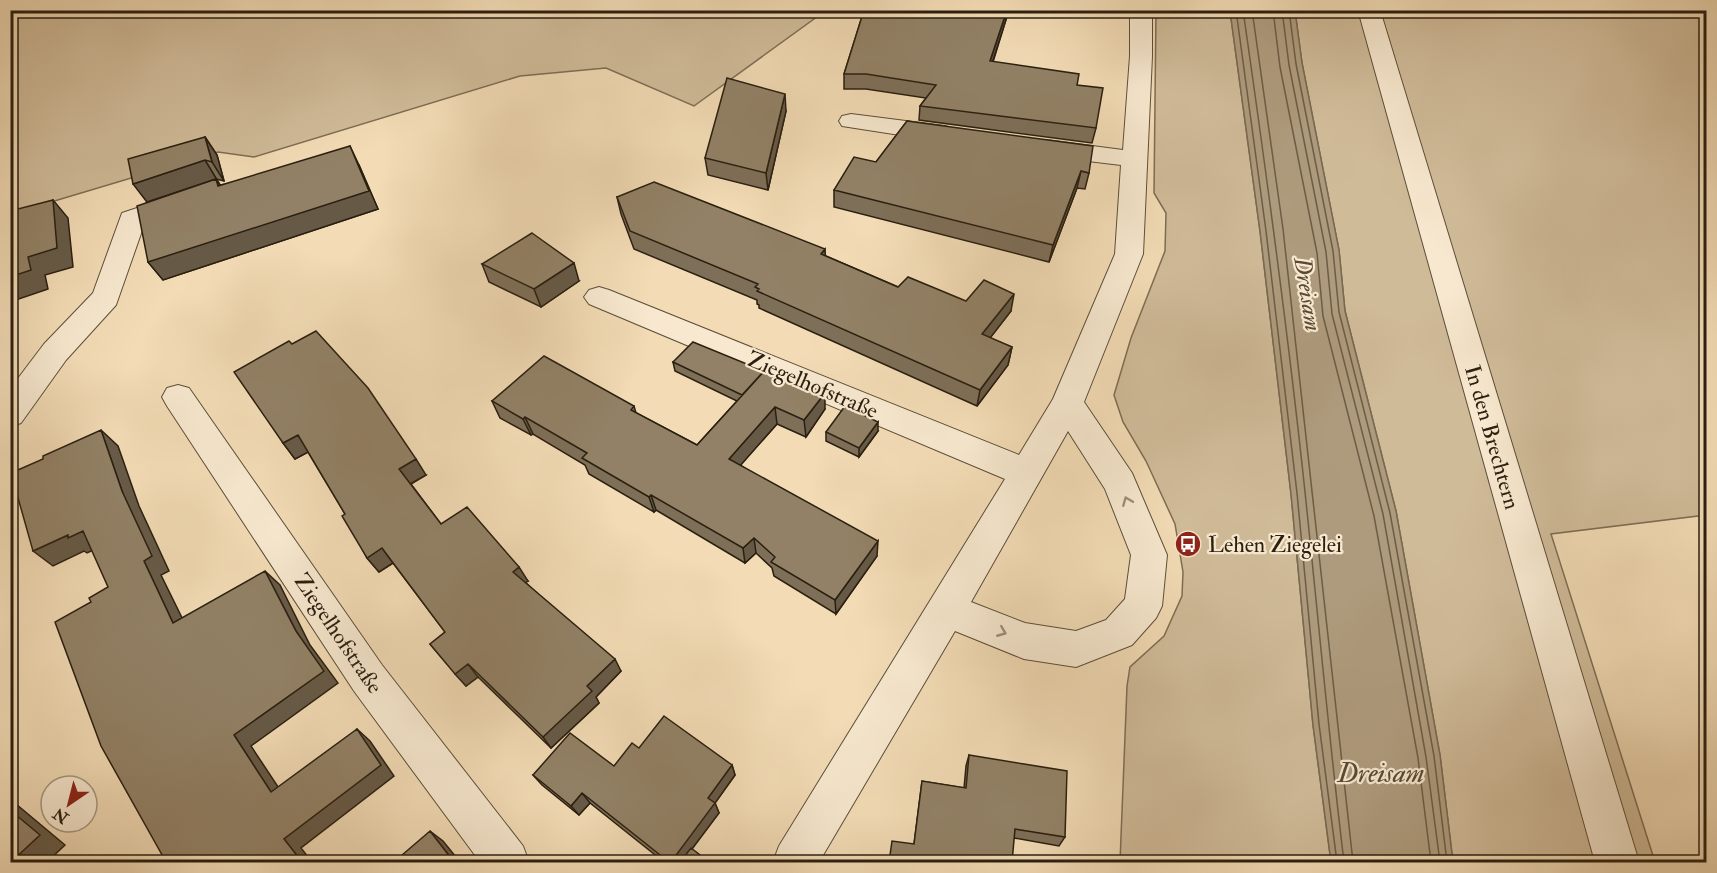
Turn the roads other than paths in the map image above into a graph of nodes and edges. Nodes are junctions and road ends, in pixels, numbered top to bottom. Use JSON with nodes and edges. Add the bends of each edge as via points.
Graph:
{"nodes":[{"id":1,"x":1141,"y":10,"type":"edge"},
{"id":2,"x":1369,"y":10,"type":"edge"},
{"id":3,"x":851,"y":121,"type":"dead end"},
{"id":4,"x":963,"y":136,"type":"edge"},
{"id":5,"x":1020,"y":144,"type":"edge"},
{"id":6,"x":1134,"y":159,"type":"junction"},
{"id":7,"x":207,"y":194,"type":"edge"},
{"id":8,"x":599,"y":297,"type":"dead end"},
{"id":9,"x":178,"y":398,"type":"dead end"},
{"id":10,"x":1067,"y":403,"type":"junction"},
{"id":11,"x":10,"y":414,"type":"edge"},
{"id":12,"x":1026,"y":473,"type":"junction"},
{"id":13,"x":947,"y":610,"type":"junction"},
{"id":14,"x":507,"y":862,"type":"edge"},
{"id":15,"x":795,"y":862,"type":"edge"},
{"id":16,"x":1617,"y":862,"type":"edge"}],
"edges":[{"from":1,"to":6,"type":"street"},
{"from":2,"to":16,"type":"street","name":"In den Brechtern"},
{"from":3,"to":4,"type":"street"},
{"from":5,"to":6,"type":"street"},
{"from":6,"to":10,"type":"street","via":[[1130,254]]},
{"from":7,"to":11,"type":"street","via":[[132,219],[106,298],[55,352]]},
{"from":8,"to":12,"type":"street","name":"Ziegelhofstraße"},
{"from":9,"to":14,"type":"street","name":"Ziegelhofstraße","via":[[368,678]]},
{"from":10,"to":12,"type":"street"},
{"from":13,"to":10,"type":"street","one_way":true,"via":[[1024,641],[1076,649],[1119,633],[1143,606],[1149,555],[1120,483]]},
{"from":12,"to":13,"type":"street"},
{"from":13,"to":15,"type":"street"}]}
